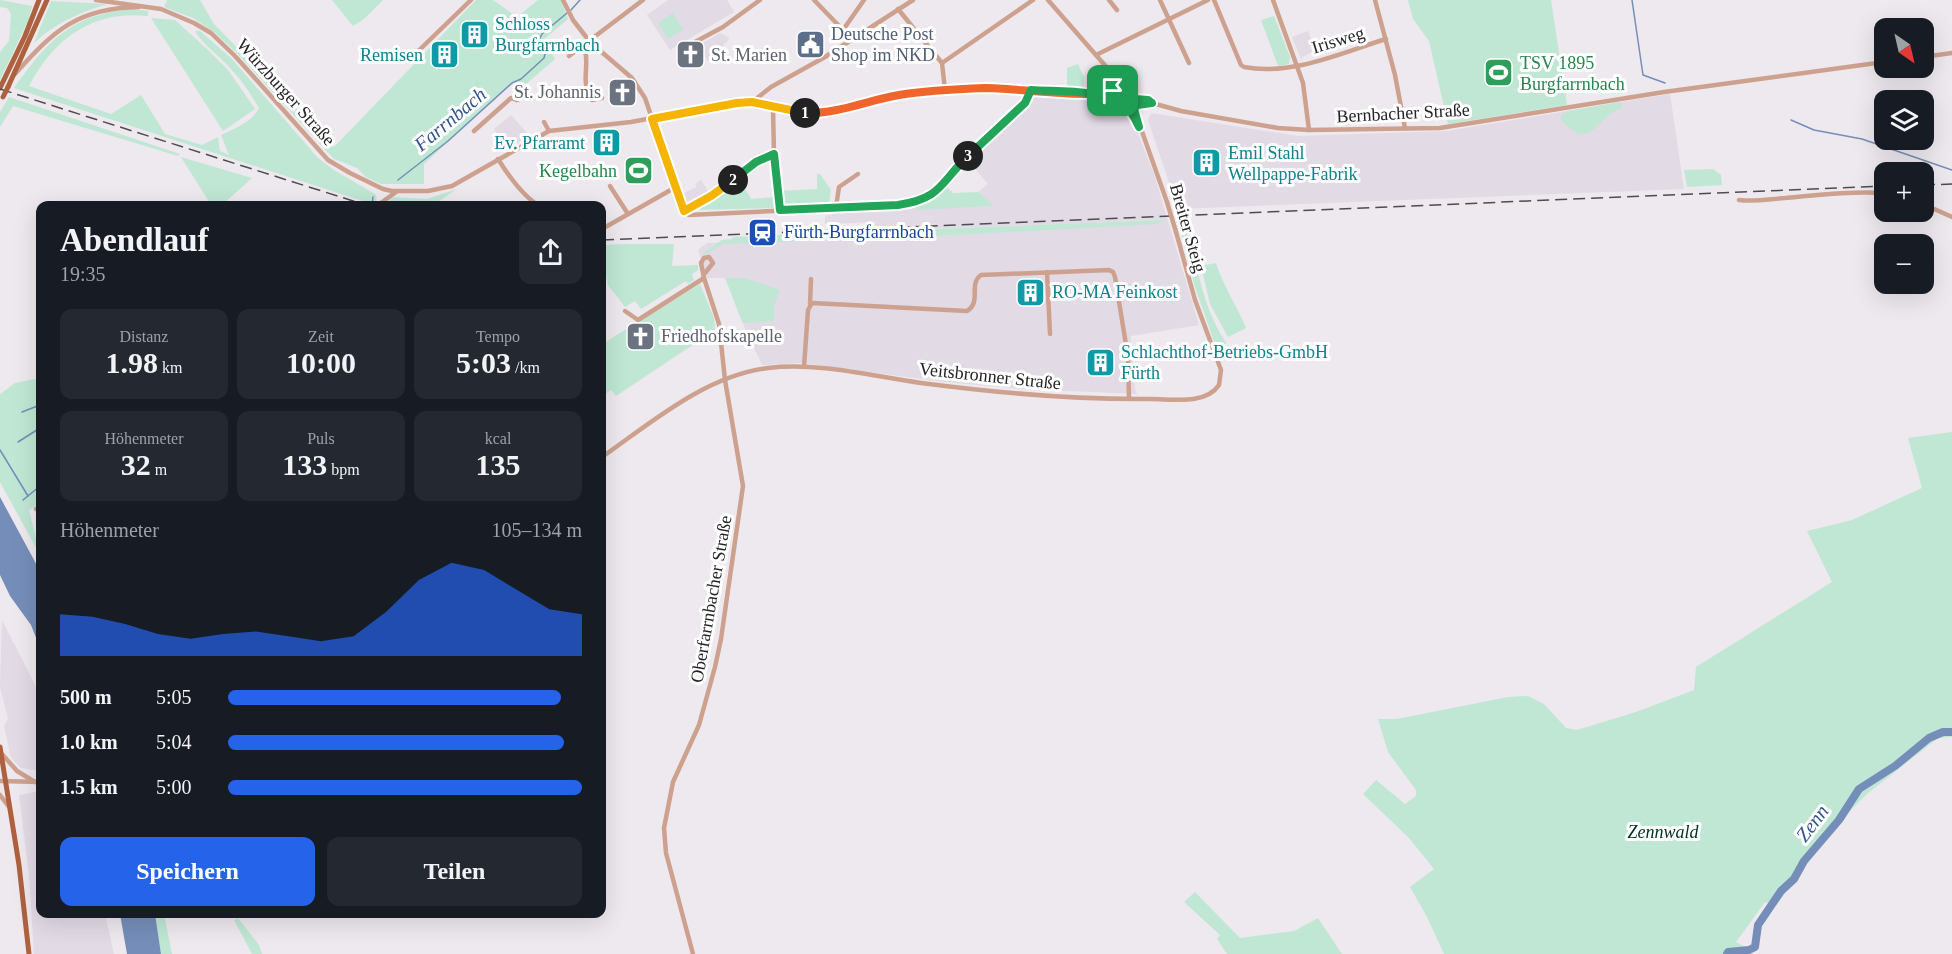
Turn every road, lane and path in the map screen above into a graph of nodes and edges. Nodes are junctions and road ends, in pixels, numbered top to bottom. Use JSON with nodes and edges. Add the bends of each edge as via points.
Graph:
{"nodes":[{"id":1,"x":39,"y":0,"type":"edge"},
{"id":2,"x":47,"y":0,"type":"edge"},
{"id":3,"x":96,"y":0,"type":"edge"},
{"id":4,"x":471,"y":0,"type":"edge"},
{"id":5,"x":644,"y":0,"type":"edge"},
{"id":6,"x":760,"y":0,"type":"edge"},
{"id":7,"x":814,"y":0,"type":"edge"},
{"id":8,"x":864,"y":0,"type":"edge"},
{"id":9,"x":913,"y":0,"type":"edge"},
{"id":10,"x":1033,"y":0,"type":"edge"},
{"id":11,"x":1048,"y":0,"type":"edge"},
{"id":12,"x":1109,"y":0,"type":"edge"},
{"id":13,"x":1160,"y":0,"type":"edge"},
{"id":14,"x":1208,"y":0,"type":"edge"},
{"id":15,"x":1214,"y":0,"type":"edge"},
{"id":16,"x":1273,"y":0,"type":"edge"},
{"id":17,"x":1375,"y":0,"type":"edge"},
{"id":18,"x":564,"y":2,"type":"edge"},
{"id":19,"x":151,"y":7,"type":"junction"},
{"id":20,"x":898,"y":9,"type":"junction"},
{"id":21,"x":1117,"y":10,"type":"dead end"},
{"id":22,"x":1169,"y":19,"type":"junction"},
{"id":23,"x":843,"y":30,"type":"junction"},
{"id":24,"x":1386,"y":39,"type":"junction"},
{"id":25,"x":850,"y":40,"type":"junction"},
{"id":26,"x":590,"y":42,"type":"junction"},
{"id":27,"x":695,"y":42,"type":"dead end"},
{"id":28,"x":584,"y":46,"type":"junction"},
{"id":29,"x":1952,"y":53,"type":"edge"},
{"id":30,"x":1096,"y":55,"type":"junction"},
{"id":31,"x":1934,"y":55,"type":"edge"},
{"id":32,"x":569,"y":56,"type":"dead end"},
{"id":33,"x":409,"y":60,"type":"dead end"},
{"id":34,"x":942,"y":63,"type":"junction"},
{"id":35,"x":1189,"y":63,"type":"dead end"},
{"id":36,"x":1874,"y":63,"type":"edge"},
{"id":37,"x":1298,"y":66,"type":"junction"},
{"id":38,"x":1111,"y":72,"type":"junction"},
{"id":39,"x":14,"y":75,"type":"junction"},
{"id":40,"x":3,"y":87,"type":"edge"},
{"id":41,"x":945,"y":90,"type":"junction"},
{"id":42,"x":1031,"y":90,"type":"junction"},
{"id":43,"x":1121,"y":90,"type":"junction"},
{"id":44,"x":1114,"y":91,"type":"junction"},
{"id":45,"x":1092,"y":94,"type":"junction"},
{"id":46,"x":525,"y":95,"type":"dead end"},
{"id":47,"x":602,"y":98,"type":"dead end"},
{"id":48,"x":1113,"y":99,"type":"junction"},
{"id":49,"x":1135,"y":99,"type":"junction"},
{"id":50,"x":2,"y":100,"type":"edge"},
{"id":51,"x":752,"y":102,"type":"junction"},
{"id":52,"x":1152,"y":103,"type":"junction"},
{"id":53,"x":773,"y":108,"type":"junction"},
{"id":54,"x":1134,"y":108,"type":"junction"},
{"id":55,"x":652,"y":119,"type":"junction"},
{"id":56,"x":544,"y":122,"type":"dead end"},
{"id":57,"x":1405,"y":128,"type":"junction"},
{"id":58,"x":1309,"y":130,"type":"junction"},
{"id":59,"x":474,"y":131,"type":"dead end"},
{"id":60,"x":549,"y":131,"type":"junction"},
{"id":61,"x":774,"y":154,"type":"junction"},
{"id":62,"x":498,"y":159,"type":"junction"},
{"id":63,"x":858,"y":174,"type":"dead end"},
{"id":64,"x":610,"y":186,"type":"dead end"},
{"id":65,"x":676,"y":187,"type":"junction"},
{"id":66,"x":383,"y":189,"type":"junction"},
{"id":67,"x":398,"y":191,"type":"junction"},
{"id":68,"x":1874,"y":193,"type":"edge"},
{"id":69,"x":1739,"y":200,"type":"dead end"},
{"id":70,"x":379,"y":201,"type":"edge"},
{"id":71,"x":382,"y":201,"type":"edge"},
{"id":72,"x":534,"y":201,"type":"edge"},
{"id":73,"x":836,"y":207,"type":"junction"},
{"id":74,"x":1934,"y":209,"type":"edge"},
{"id":75,"x":780,"y":210,"type":"junction"},
{"id":76,"x":685,"y":212,"type":"junction"},
{"id":77,"x":628,"y":214,"type":"junction"},
{"id":78,"x":1952,"y":217,"type":"edge"},
{"id":79,"x":606,"y":228,"type":"edge"},
{"id":80,"x":1047,"y":272,"type":"junction"},
{"id":81,"x":811,"y":279,"type":"dead end"},
{"id":82,"x":810,"y":304,"type":"junction"},
{"id":83,"x":625,"y":311,"type":"dead end"},
{"id":84,"x":1050,"y":334,"type":"dead end"},
{"id":85,"x":1216,"y":356,"type":"joint"},
{"id":86,"x":804,"y":367,"type":"junction"},
{"id":87,"x":725,"y":380,"type":"junction"},
{"id":88,"x":1129,"y":399,"type":"junction"},
{"id":89,"x":606,"y":454,"type":"edge"},
{"id":90,"x":1,"y":750,"type":"edge"},
{"id":91,"x":36,"y":781,"type":"edge"},
{"id":92,"x":3,"y":782,"type":"edge"},
{"id":93,"x":36,"y":782,"type":"edge"},
{"id":94,"x":0,"y":795,"type":"edge"},
{"id":95,"x":10,"y":808,"type":"junction"},
{"id":96,"x":29,"y":954,"type":"edge"},
{"id":97,"x":693,"y":954,"type":"edge"}],
"edges":[{"from":1,"to":40,"type":"main road"},
{"from":2,"to":39,"type":"main road"},
{"from":3,"to":19,"type":"street","name":"Würzburger Straße"},
{"from":4,"to":33,"type":"street"},
{"from":5,"to":26,"type":"street"},
{"from":6,"to":27,"type":"street"},
{"from":7,"to":23,"type":"street"},
{"from":8,"to":23,"type":"street"},
{"from":9,"to":20,"type":"street"},
{"from":10,"to":34,"type":"street"},
{"from":11,"to":30,"type":"street"},
{"from":12,"to":21,"type":"street"},
{"from":13,"to":22,"type":"street"},
{"from":14,"to":22,"type":"street"},
{"from":15,"to":37,"type":"street","name":"Irisweg","via":[[1244,68]]},
{"from":16,"to":37,"type":"street"},
{"from":17,"to":24,"type":"street"},
{"from":18,"to":26,"type":"street"},
{"from":19,"to":39,"type":"street","via":[[86,14],[49,37]]},
{"from":19,"to":66,"type":"street","name":"Würzburger Straße","via":[[172,12],[211,33],[320,153]]},
{"from":20,"to":25,"type":"street"},
{"from":20,"to":34,"type":"street"},
{"from":22,"to":30,"type":"street"},
{"from":22,"to":35,"type":"street"},
{"from":23,"to":25,"type":"street"},
{"from":24,"to":37,"type":"street","name":"Irisweg"},
{"from":24,"to":57,"type":"street"},
{"from":25,"to":51,"type":"street"},
{"from":26,"to":28,"type":"street"},
{"from":26,"to":55,"type":"street","via":[[638,86]]},
{"from":28,"to":32,"type":"street"},
{"from":28,"to":47,"type":"street","via":[[585,88],[592,100]]},
{"from":29,"to":31,"type":"street"},
{"from":30,"to":38,"type":"street"},
{"from":34,"to":41,"type":"street"},
{"from":36,"to":57,"type":"street","name":"Bernbacher Straße","via":[[1465,124]]},
{"from":37,"to":58,"type":"street"},
{"from":38,"to":43,"type":"street"},
{"from":38,"to":44,"type":"street"},
{"from":39,"to":40,"type":"main road"},
{"from":40,"to":50,"type":"main road","bridge":true},
{"from":41,"to":42,"type":"street"},
{"from":41,"to":53,"type":"street","via":[[897,95],[825,112]]},
{"from":42,"to":45,"type":"street"},
{"from":42,"to":73,"type":"street","via":[[1025,103],[961,162],[937,191],[923,200]]},
{"from":43,"to":44,"type":"street"},
{"from":43,"to":49,"type":"street"},
{"from":44,"to":45,"type":"street"},
{"from":44,"to":48,"type":"street"},
{"from":45,"to":48,"type":"street"},
{"from":46,"to":59,"type":"street","via":[[517,100],[511,98]]},
{"from":48,"to":54,"type":"street"},
{"from":49,"to":52,"type":"street"},
{"from":49,"to":54,"type":"street","name":"Breiter Steig"},
{"from":51,"to":53,"type":"street"},
{"from":51,"to":55,"type":"street","name":"Würzburger Straße"},
{"from":52,"to":54,"type":"street","name":"Bernbacher Straße"},
{"from":52,"to":58,"type":"street","name":"Bernbacher Straße","via":[[1240,123]]},
{"from":53,"to":61,"type":"street"},
{"from":54,"to":85,"type":"street","name":"Breiter Steig","bridge":true},
{"from":55,"to":60,"type":"street","name":"Würzburger Straße"},
{"from":55,"to":65,"type":"street"},
{"from":56,"to":60,"type":"street"},
{"from":57,"to":58,"type":"street","name":"Bernbacher Straße"},
{"from":60,"to":62,"type":"street","name":"Würzburger Straße"},
{"from":61,"to":75,"type":"street"},
{"from":61,"to":76,"type":"street","via":[[756,162]]},
{"from":62,"to":67,"type":"street","name":"Würzburger Straße","via":[[441,189]]},
{"from":62,"to":72,"type":"street","via":[[512,182]]},
{"from":63,"to":73,"type":"street","via":[[838,187]]},
{"from":64,"to":77,"type":"street"},
{"from":65,"to":76,"type":"street"},
{"from":65,"to":77,"type":"street"},
{"from":66,"to":67,"type":"street","name":"Würzburger Straße"},
{"from":66,"to":70,"type":"street"},
{"from":67,"to":71,"type":"street"},
{"from":68,"to":69,"type":"street","via":[[1760,202]]},
{"from":73,"to":75,"type":"street"},
{"from":74,"to":78,"type":"street"},
{"from":75,"to":76,"type":"street"},
{"from":77,"to":79,"type":"street"},
{"from":80,"to":82,"type":"street","via":[[981,275],[975,282],[975,303],[967,311]]},
{"from":80,"to":84,"type":"street"},
{"from":80,"to":88,"type":"street","via":[[1108,270],[1114,274],[1128,357]]},
{"from":81,"to":82,"type":"street"},
{"from":82,"to":86,"type":"street"},
{"from":83,"to":87,"type":"street","name":"Oberfarrnbacher Straße","via":[[638,320],[704,275],[719,324]]},
{"from":85,"to":88,"type":"street","name":"Veitsbronner Straße","via":[[1221,380],[1207,396]]},
{"from":86,"to":87,"type":"street","name":"Veitsbronner Straße","via":[[763,369]]},
{"from":86,"to":88,"type":"street","name":"Veitsbronner Straße","via":[[989,392]]},
{"from":87,"to":89,"type":"street","name":"Veitsbronner Straße","via":[[699,391]]},
{"from":87,"to":97,"type":"street","name":"Oberfarrnbacher Straße","via":[[742,497],[715,667],[699,725],[673,782],[664,828],[666,853]]},
{"from":90,"to":91,"type":"street","via":[[17,771]]},
{"from":90,"to":92,"type":"main road"},
{"from":92,"to":93,"type":"street"},
{"from":92,"to":95,"type":"main road"},
{"from":94,"to":95,"type":"street"},
{"from":95,"to":96,"type":"main road"}]}
